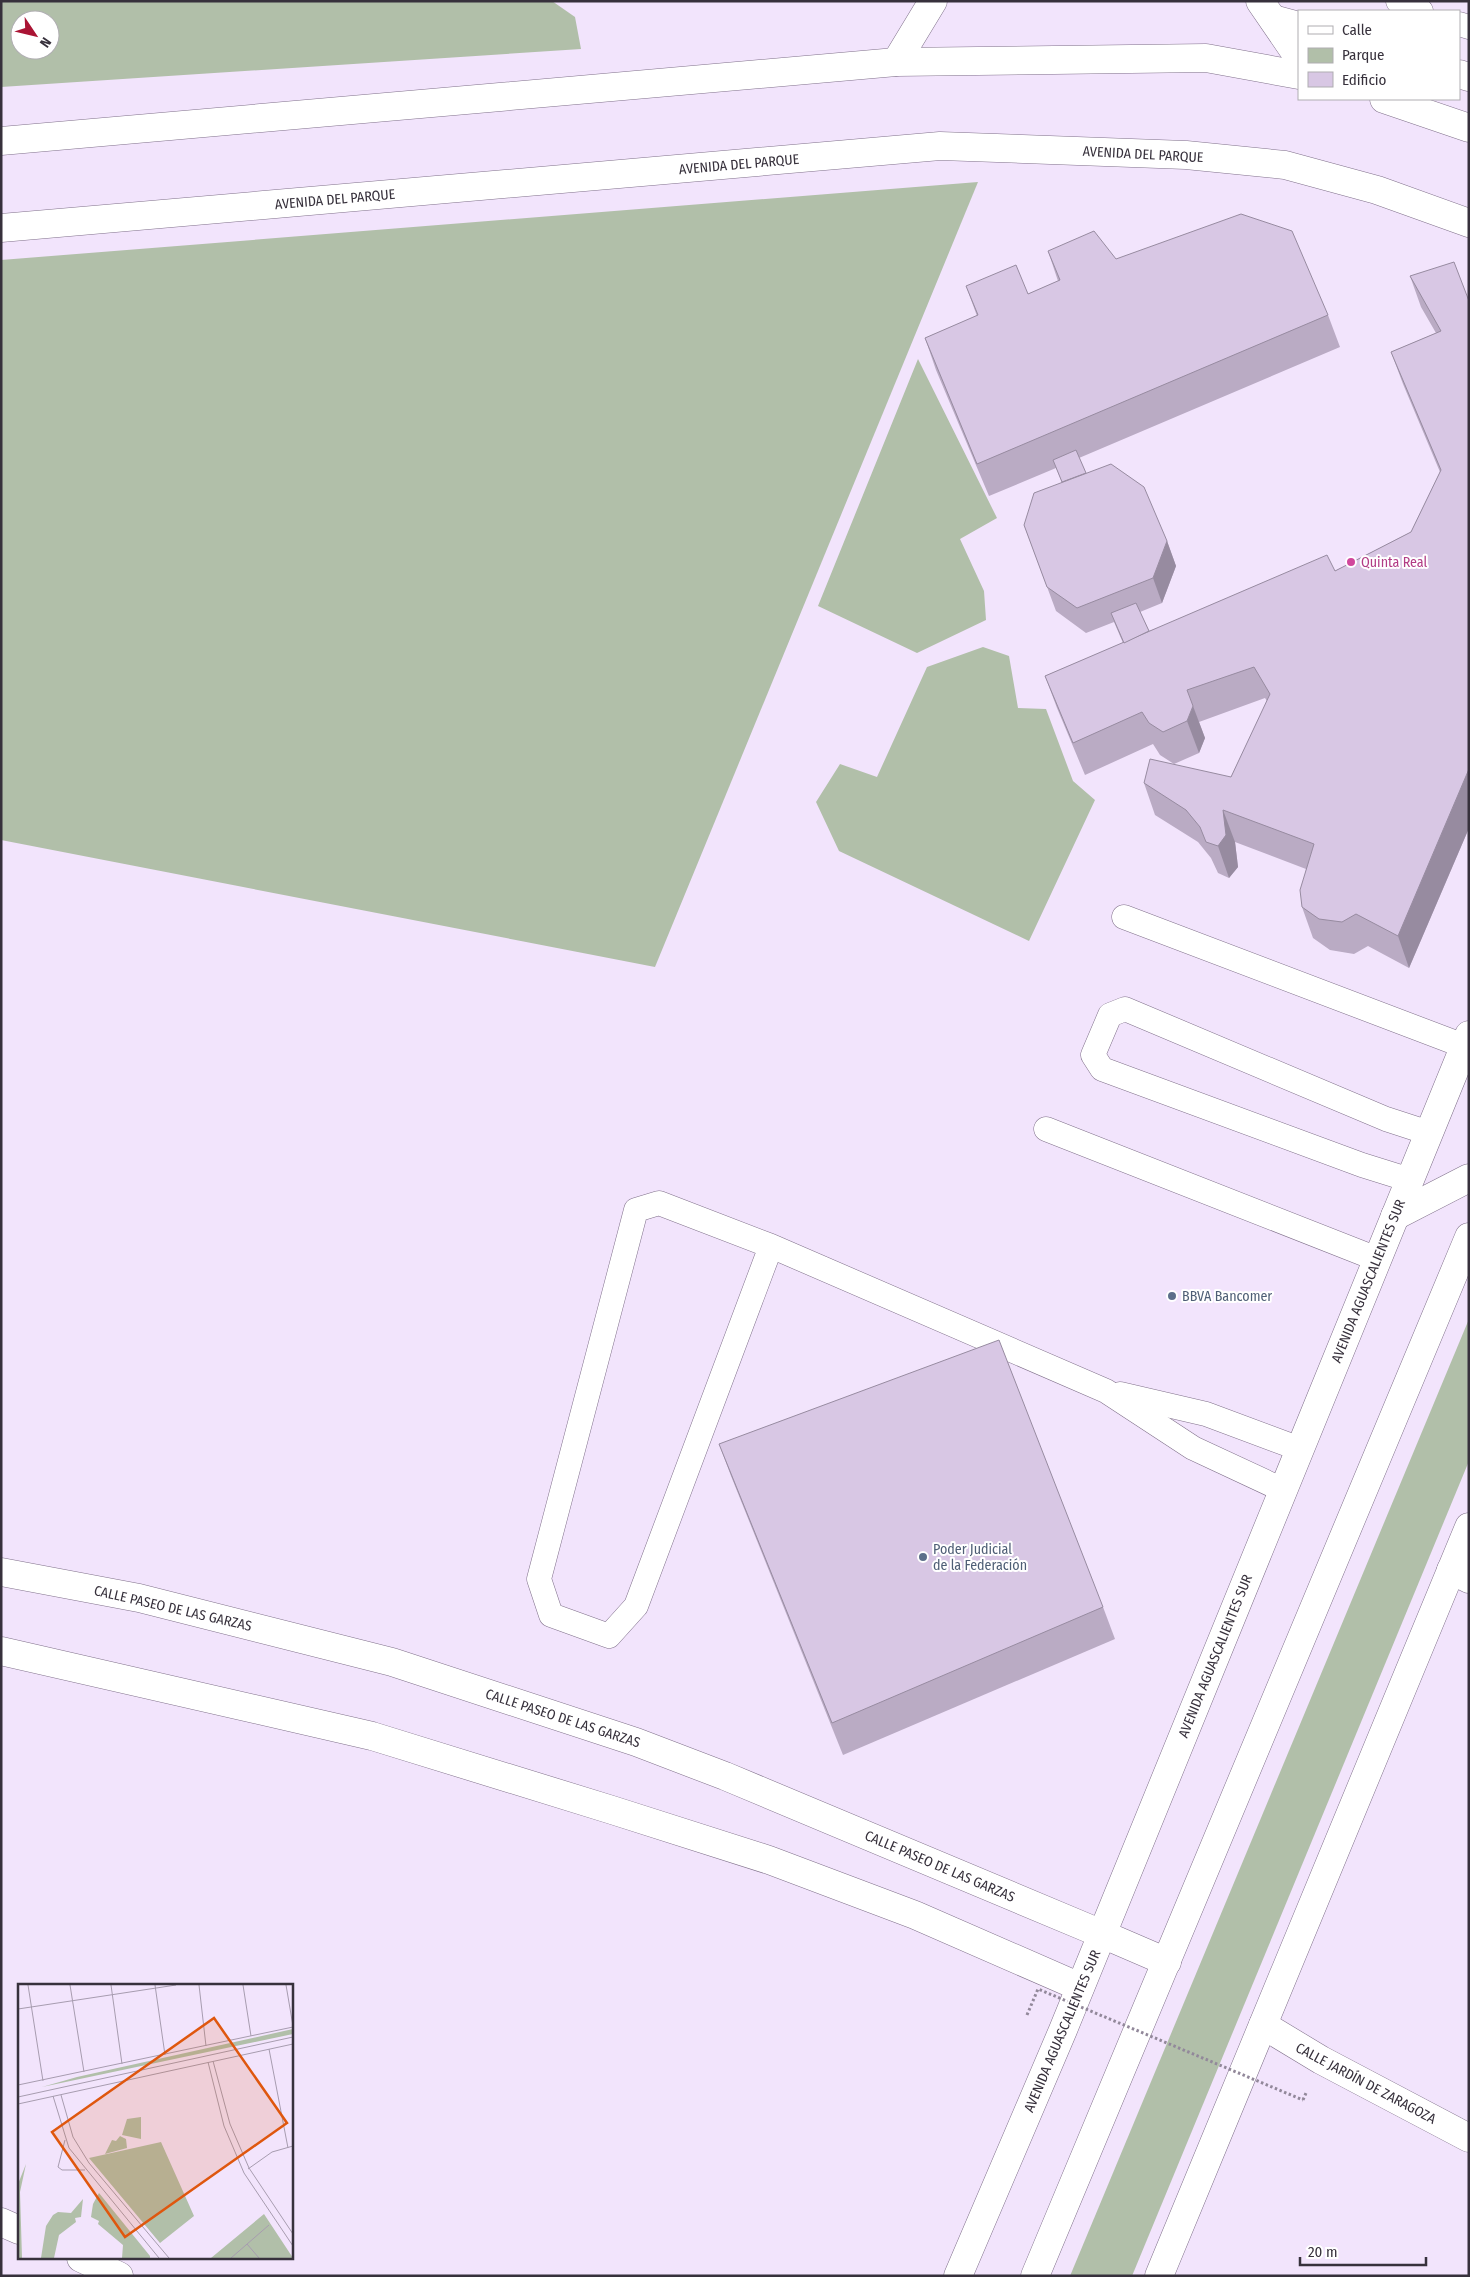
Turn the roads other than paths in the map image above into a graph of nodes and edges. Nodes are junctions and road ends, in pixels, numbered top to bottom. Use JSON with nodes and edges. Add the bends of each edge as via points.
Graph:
{"nodes":[{"id":1,"x":933,"y":1,"type":"edge"},
{"id":2,"x":1278,"y":15,"type":"edge"},
{"id":3,"x":1298,"y":56,"type":"edge"},
{"id":4,"x":896,"y":62,"type":"junction"},
{"id":5,"x":1298,"y":75,"type":"edge"},
{"id":6,"x":1388,"y":100,"type":"edge"},
{"id":7,"x":1469,"y":128,"type":"edge"},
{"id":8,"x":1,"y":141,"type":"edge"},
{"id":9,"x":1469,"y":223,"type":"edge"},
{"id":10,"x":1,"y":228,"type":"edge"},
{"id":11,"x":1124,"y":917,"type":"dead end"},
{"id":12,"x":1466,"y":1040,"type":"edge"},
{"id":13,"x":1046,"y":1129,"type":"dead end"},
{"id":14,"x":1429,"y":1133,"type":"junction"},
{"id":15,"x":1469,"y":1178,"type":"edge"},
{"id":16,"x":1410,"y":1180,"type":"junction"},
{"id":17,"x":1395,"y":1216,"type":"junction"},
{"id":18,"x":1469,"y":1237,"type":"edge"},
{"id":19,"x":771,"y":1246,"type":"junction"},
{"id":20,"x":1377,"y":1259,"type":"junction"},
{"id":21,"x":1106,"y":1391,"type":"junction"},
{"id":22,"x":1300,"y":1449,"type":"junction"},
{"id":23,"x":1283,"y":1490,"type":"junction"},
{"id":24,"x":1469,"y":1527,"type":"edge"},
{"id":25,"x":1,"y":1572,"type":"edge"},
{"id":26,"x":1460,"y":1574,"type":"edge"},
{"id":27,"x":1,"y":1651,"type":"edge"},
{"id":28,"x":1102,"y":1934,"type":"junction"},
{"id":29,"x":1167,"y":1962,"type":"junction"},
{"id":30,"x":1080,"y":1987,"type":"junction"},
{"id":31,"x":1263,"y":2025,"type":"junction"},
{"id":32,"x":1469,"y":2138,"type":"edge"},
{"id":33,"x":1,"y":2222,"type":"edge"},
{"id":34,"x":18,"y":2230,"type":"edge"},
{"id":35,"x":85,"y":2260,"type":"edge"},
{"id":36,"x":119,"y":2276,"type":"edge"},
{"id":37,"x":958,"y":2276,"type":"edge"},
{"id":38,"x":1035,"y":2276,"type":"edge"},
{"id":39,"x":1159,"y":2276,"type":"edge"}],
"edges":[{"from":1,"to":4,"type":"street"},
{"from":2,"to":3,"type":"street"},
{"from":4,"to":5,"type":"street","via":[[1206,58]]},
{"from":4,"to":8,"type":"street"},
{"from":6,"to":7,"type":"street"},
{"from":9,"to":10,"type":"street","name":"AVENIDA DEL PARQUE","via":[[1377,190],[1285,165],[1186,154],[940,146]]},
{"from":11,"to":12,"type":"lane"},
{"from":12,"to":14,"type":"street","name":"AVENIDA AGUASCALIENTES SUR"},
{"from":13,"to":20,"type":"lane"},
{"from":14,"to":16,"type":"street","name":"AVENIDA AGUASCALIENTES SUR"},
{"from":14,"to":16,"type":"lane","via":[[1386,1119],[1125,1009],[1110,1015],[1093,1055],[1102,1069]]},
{"from":15,"to":17,"type":"street"},
{"from":16,"to":17,"type":"street","name":"AVENIDA AGUASCALIENTES SUR"},
{"from":17,"to":20,"type":"street","name":"AVENIDA AGUASCALIENTES SUR"},
{"from":18,"to":29,"type":"street"},
{"from":19,"to":19,"type":"lane","via":[[659,1203],[636,1210],[539,1579],[551,1614],[609,1636],[636,1606]]},
{"from":19,"to":21,"type":"lane"},
{"from":20,"to":22,"type":"street","name":"AVENIDA AGUASCALIENTES SUR"},
{"from":21,"to":22,"type":"lane","via":[[1206,1414]]},
{"from":21,"to":23,"type":"lane","via":[[1192,1448]]},
{"from":22,"to":23,"type":"street","name":"AVENIDA AGUASCALIENTES SUR"},
{"from":23,"to":28,"type":"street","name":"AVENIDA AGUASCALIENTES SUR"},
{"from":24,"to":26,"type":"street"},
{"from":25,"to":28,"type":"street","name":"CALLE PASEO DE LAS GARZAS","via":[[140,1598],[392,1662],[636,1742]]},
{"from":26,"to":31,"type":"street"},
{"from":27,"to":30,"type":"street","via":[[372,1736],[622,1813],[769,1860],[915,1914]]},
{"from":28,"to":29,"type":"street","name":"CALLE PASEO DE LAS GARZAS"},
{"from":28,"to":30,"type":"street","name":"AVENIDA AGUASCALIENTES SUR"},
{"from":29,"to":38,"type":"street"},
{"from":30,"to":37,"type":"street","name":"AVENIDA AGUASCALIENTES SUR"},
{"from":31,"to":32,"type":"street","name":"CALLE JARDÍN DE ZARAGOZA","via":[[1321,2060]]},
{"from":31,"to":39,"type":"street"},
{"from":33,"to":34,"type":"street"},
{"from":35,"to":36,"type":"street"}]}
